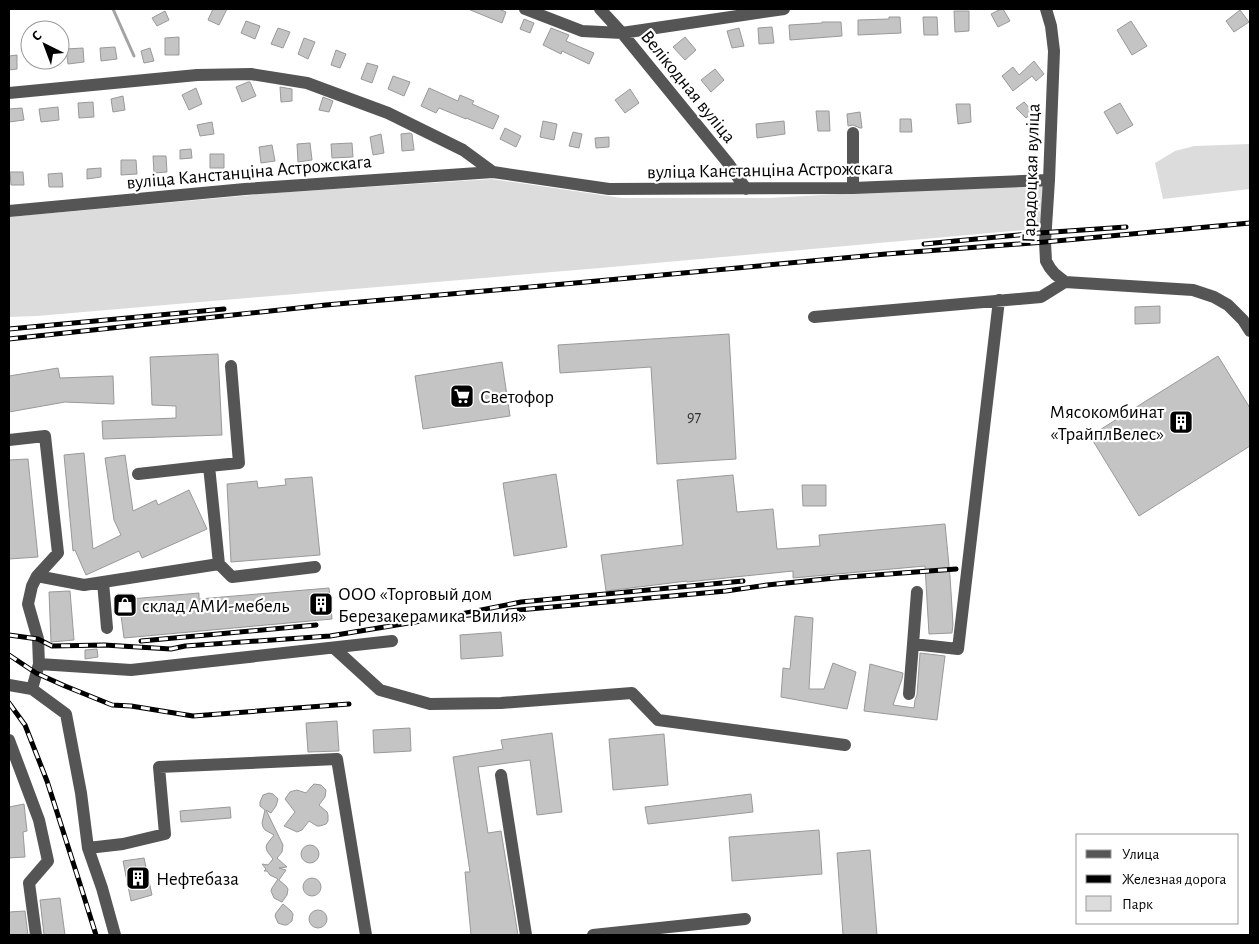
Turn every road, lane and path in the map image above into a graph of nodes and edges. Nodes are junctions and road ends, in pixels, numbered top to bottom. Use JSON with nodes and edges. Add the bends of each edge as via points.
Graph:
{"nodes":[{"id":1,"x":525,"y":9,"type":"edge"},
{"id":2,"x":600,"y":9,"type":"edge"},
{"id":3,"x":770,"y":9,"type":"edge"},
{"id":4,"x":784,"y":9,"type":"edge"},
{"id":5,"x":1046,"y":9,"type":"edge"},
{"id":6,"x":622,"y":33,"type":"junction"},
{"id":7,"x":9,"y":93,"type":"edge"},
{"id":8,"x":853,"y":133,"type":"dead end"},
{"id":9,"x":493,"y":172,"type":"junction"},
{"id":10,"x":1049,"y":180,"type":"junction"},
{"id":11,"x":852,"y":188,"type":"junction"},
{"id":12,"x":746,"y":189,"type":"junction"},
{"id":13,"x":9,"y":211,"type":"edge"},
{"id":14,"x":1065,"y":282,"type":"junction"},
{"id":15,"x":999,"y":300,"type":"junction"},
{"id":16,"x":814,"y":316,"type":"dead end"},
{"id":17,"x":1246,"y":317,"type":"edge"},
{"id":18,"x":1250,"y":331,"type":"edge"},
{"id":19,"x":231,"y":366,"type":"dead end"},
{"id":20,"x":9,"y":440,"type":"edge"},
{"id":21,"x":209,"y":466,"type":"junction"},
{"id":22,"x":138,"y":474,"type":"dead end"},
{"id":23,"x":219,"y":564,"type":"junction"},
{"id":24,"x":315,"y":567,"type":"dead end"},
{"id":25,"x":37,"y":576,"type":"junction"},
{"id":26,"x":103,"y":582,"type":"junction"},
{"id":27,"x":917,"y":592,"type":"dead end"},
{"id":28,"x":107,"y":628,"type":"dead end"},
{"id":29,"x":392,"y":641,"type":"dead end"},
{"id":30,"x":913,"y":644,"type":"junction"},
{"id":31,"x":334,"y":648,"type":"junction"},
{"id":32,"x":39,"y":664,"type":"junction"},
{"id":33,"x":9,"y":685,"type":"edge"},
{"id":34,"x":32,"y":689,"type":"junction"},
{"id":35,"x":909,"y":694,"type":"dead end"},
{"id":36,"x":9,"y":740,"type":"edge"},
{"id":37,"x":845,"y":745,"type":"dead end"},
{"id":38,"x":501,"y":775,"type":"dead end"},
{"id":39,"x":88,"y":848,"type":"junction"},
{"id":40,"x":744,"y":919,"type":"dead end"},
{"id":41,"x":36,"y":935,"type":"edge"},
{"id":42,"x":115,"y":935,"type":"edge"},
{"id":43,"x":366,"y":935,"type":"edge"},
{"id":44,"x":526,"y":935,"type":"edge"},
{"id":45,"x":593,"y":935,"type":"edge"}],
"edges":[{"from":1,"to":6,"type":"street","via":[[582,30]]},
{"from":2,"to":6,"type":"street","name":"Велікодная вуліца"},
{"from":3,"to":4,"type":"street"},
{"from":3,"to":6,"type":"street"},
{"from":5,"to":10,"type":"street","name":"Гарадоцкая вуліца","via":[[1054,51]]},
{"from":6,"to":12,"type":"street","name":"Велікодная вуліца"},
{"from":7,"to":9,"type":"street","name":"вуліца Канстанціна Астрожскага","via":[[208,74],[252,74],[307,84],[388,113],[463,150]]},
{"from":8,"to":11,"type":"street"},
{"from":9,"to":12,"type":"street","name":"вуліца Канстанціна Астрожскага","via":[[609,189]]},
{"from":9,"to":13,"type":"street","name":"вуліца Канстанціна Астрожскага","via":[[245,188]]},
{"from":10,"to":11,"type":"street","name":"вуліца Канстанціна Астрожскага"},
{"from":10,"to":14,"type":"street","name":"Гарадоцкая вуліца","via":[[1046,261],[1054,274]]},
{"from":11,"to":12,"type":"street","name":"вуліца Канстанціна Астрожскага"},
{"from":14,"to":15,"type":"street","via":[[1041,297]]},
{"from":14,"to":17,"type":"street","via":[[1193,290],[1214,297]]},
{"from":15,"to":16,"type":"street"},
{"from":15,"to":30,"type":"street","via":[[958,649]]},
{"from":17,"to":18,"type":"street"},
{"from":19,"to":21,"type":"street","via":[[239,463]]},
{"from":20,"to":25,"type":"street","via":[[45,436],[58,554]]},
{"from":21,"to":22,"type":"street"},
{"from":21,"to":23,"type":"street"},
{"from":23,"to":24,"type":"street","via":[[232,577]]},
{"from":23,"to":26,"type":"street"},
{"from":25,"to":26,"type":"street","via":[[84,585]]},
{"from":25,"to":32,"type":"street","via":[[28,604],[38,639]]},
{"from":26,"to":28,"type":"street"},
{"from":27,"to":30,"type":"street"},
{"from":29,"to":31,"type":"street"},
{"from":30,"to":35,"type":"street"},
{"from":31,"to":32,"type":"street","via":[[130,670]]},
{"from":31,"to":37,"type":"street","via":[[380,690],[430,704],[501,703],[632,694],[658,720]]},
{"from":32,"to":34,"type":"street"},
{"from":33,"to":34,"type":"street"},
{"from":34,"to":39,"type":"street","via":[[66,714]]},
{"from":36,"to":41,"type":"street","via":[[38,820],[48,861],[29,883]]},
{"from":38,"to":44,"type":"street"},
{"from":39,"to":42,"type":"street"},
{"from":39,"to":43,"type":"street","via":[[165,834],[159,767],[337,759]]},
{"from":40,"to":45,"type":"street"}]}
